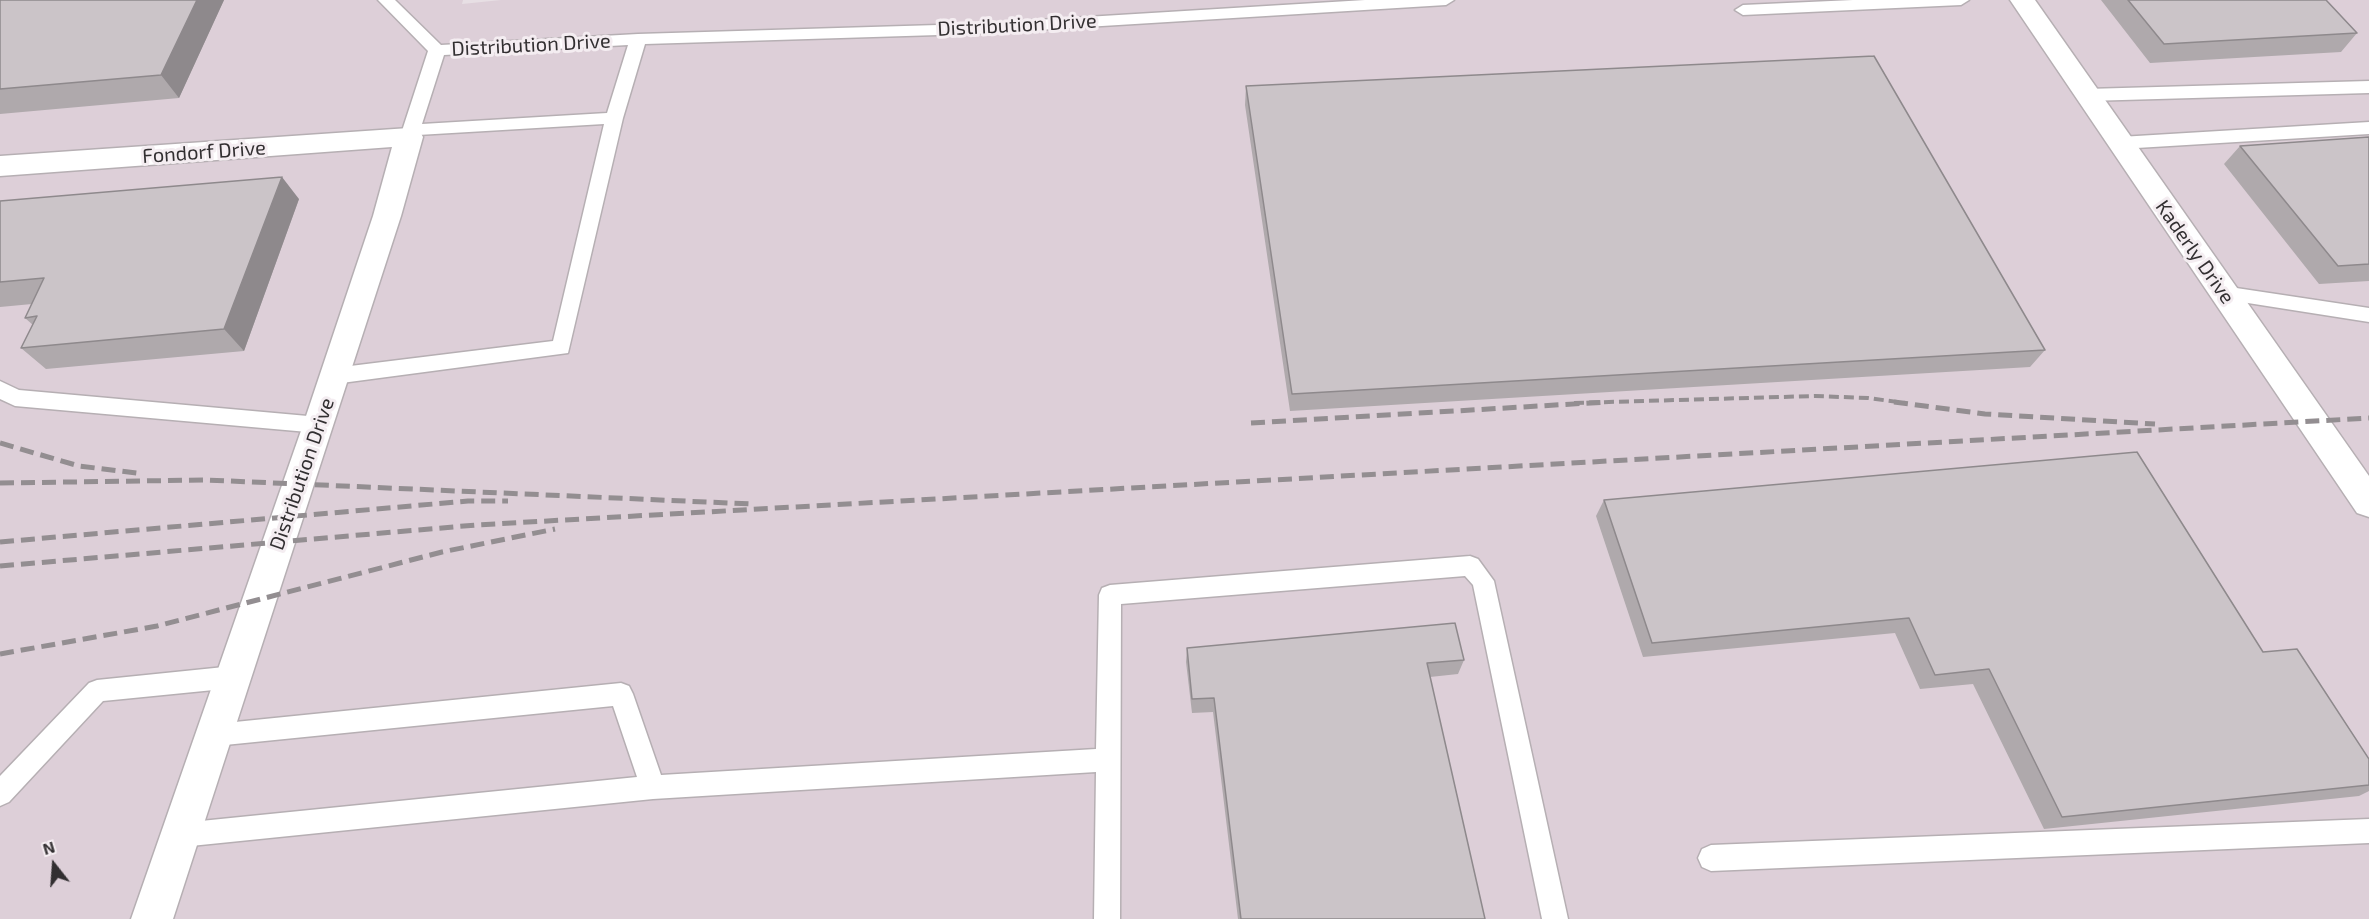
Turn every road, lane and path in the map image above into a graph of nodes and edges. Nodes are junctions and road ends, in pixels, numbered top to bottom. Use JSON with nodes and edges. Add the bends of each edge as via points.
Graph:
{"nodes":[{"id":1,"x":386,"y":0,"type":"edge"},
{"id":2,"x":1446,"y":0,"type":"edge"},
{"id":3,"x":1961,"y":0,"type":"edge"},
{"id":4,"x":2022,"y":0,"type":"edge"},
{"id":5,"x":1432,"y":1,"type":"edge"},
{"id":6,"x":1743,"y":10,"type":"dead end"},
{"id":7,"x":638,"y":39,"type":"junction"},
{"id":8,"x":437,"y":50,"type":"junction"},
{"id":9,"x":2369,"y":87,"type":"edge"},
{"id":10,"x":2087,"y":95,"type":"junction"},
{"id":11,"x":614,"y":118,"type":"junction"},
{"id":12,"x":2369,"y":128,"type":"edge"},
{"id":13,"x":411,"y":134,"type":"junction"},
{"id":14,"x":2120,"y":143,"type":"junction"},
{"id":15,"x":0,"y":166,"type":"edge"},
{"id":16,"x":2223,"y":293,"type":"junction"},
{"id":17,"x":2369,"y":315,"type":"edge"},
{"id":18,"x":334,"y":376,"type":"junction"},
{"id":19,"x":0,"y":389,"type":"edge"},
{"id":20,"x":319,"y":425,"type":"junction"},
{"id":21,"x":2369,"y":503,"type":"edge"},
{"id":22,"x":234,"y":677,"type":"junction"},
{"id":23,"x":214,"y":735,"type":"junction"},
{"id":24,"x":1108,"y":760,"type":"junction"},
{"id":25,"x":653,"y":787,"type":"junction"},
{"id":26,"x":0,"y":794,"type":"edge"},
{"id":27,"x":2369,"y":831,"type":"edge"},
{"id":28,"x":181,"y":835,"type":"junction"},
{"id":29,"x":1711,"y":858,"type":"dead end"},
{"id":30,"x":153,"y":919,"type":"edge"},
{"id":31,"x":1107,"y":919,"type":"edge"},
{"id":32,"x":1555,"y":919,"type":"edge"}],
"edges":[{"from":1,"to":8,"type":"lane"},
{"from":2,"to":5,"type":"lane","name":"Distribution Drive"},
{"from":3,"to":6,"type":"lane"},
{"from":4,"to":10,"type":"street","name":"Kaderly Drive"},
{"from":5,"to":7,"type":"lane","name":"Distribution Drive","via":[[971,29]]},
{"from":7,"to":8,"type":"lane","name":"Distribution Drive"},
{"from":7,"to":11,"type":"lane"},
{"from":8,"to":13,"type":"lane","name":"Distribution Drive"},
{"from":9,"to":10,"type":"lane"},
{"from":10,"to":14,"type":"street","name":"Kaderly Drive"},
{"from":11,"to":13,"type":"lane"},
{"from":11,"to":18,"type":"lane","via":[[561,348]]},
{"from":12,"to":14,"type":"lane"},
{"from":13,"to":15,"type":"street","name":"Fondorf Drive"},
{"from":13,"to":18,"type":"street","name":"Distribution Drive"},
{"from":14,"to":16,"type":"street","name":"Kaderly Drive"},
{"from":16,"to":17,"type":"lane"},
{"from":16,"to":21,"type":"street","name":"Kaderly Drive"},
{"from":18,"to":20,"type":"street","name":"Distribution Drive"},
{"from":19,"to":20,"type":"lane","via":[[15,398]]},
{"from":20,"to":22,"type":"street","name":"Distribution Drive"},
{"from":22,"to":23,"type":"street","name":"Distribution Drive"},
{"from":22,"to":26,"type":"lane","via":[[97,691]]},
{"from":23,"to":25,"type":"lane","via":[[621,694]]},
{"from":23,"to":28,"type":"street","name":"Distribution Drive"},
{"from":24,"to":25,"type":"lane"},
{"from":24,"to":31,"type":"lane"},
{"from":24,"to":32,"type":"lane","via":[[1110,595],[1470,566],[1483,581]]},
{"from":25,"to":28,"type":"lane"},
{"from":27,"to":29,"type":"lane"},
{"from":28,"to":30,"type":"street","name":"Distribution Drive"}]}
